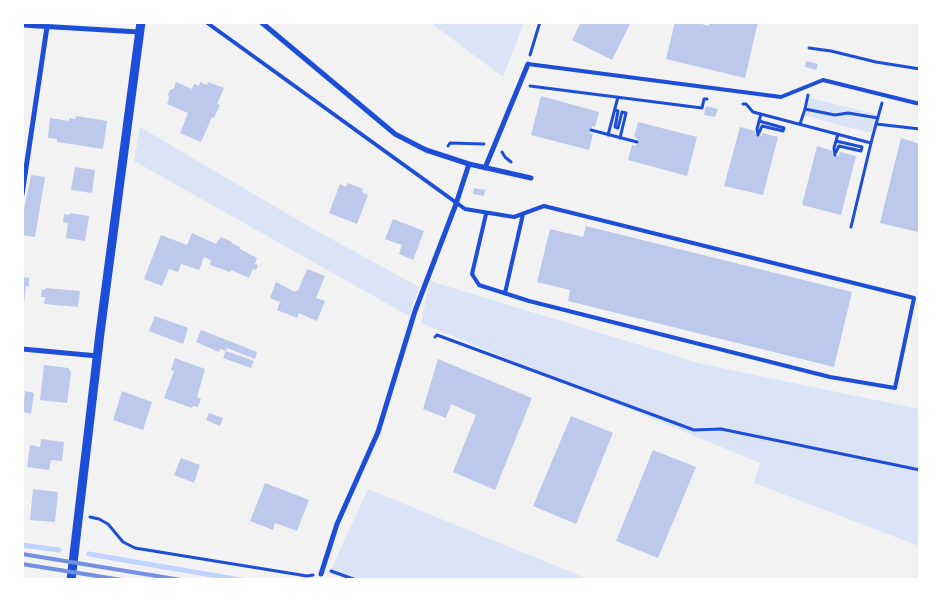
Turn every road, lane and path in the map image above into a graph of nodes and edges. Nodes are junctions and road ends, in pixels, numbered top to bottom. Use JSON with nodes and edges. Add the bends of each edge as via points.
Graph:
{"nodes":[{"id":1,"x":141,"y":22,"type":"edge"},
{"id":2,"x":206,"y":22,"type":"edge"},
{"id":3,"x":261,"y":22,"type":"edge"},
{"id":4,"x":540,"y":22,"type":"edge"},
{"id":5,"x":22,"y":25,"type":"edge"},
{"id":6,"x":47,"y":27,"type":"junction"},
{"id":7,"x":139,"y":32,"type":"junction"},
{"id":8,"x":809,"y":48,"type":"dead end"},
{"id":9,"x":528,"y":64,"type":"junction"},
{"id":10,"x":920,"y":69,"type":"edge"},
{"id":11,"x":529,"y":86,"type":"dead end"},
{"id":12,"x":884,"y":95,"type":"junction"},
{"id":13,"x":618,"y":97,"type":"junction"},
{"id":14,"x":712,"y":100,"type":"dead end"},
{"id":15,"x":740,"y":103,"type":"dead end"},
{"id":16,"x":920,"y":104,"type":"edge"},
{"id":17,"x":615,"y":110,"type":"junction"},
{"id":18,"x":761,"y":114,"type":"junction"},
{"id":19,"x":878,"y":118,"type":"junction"},
{"id":20,"x":759,"y":121,"type":"junction"},
{"id":21,"x":800,"y":124,"type":"junction"},
{"id":22,"x":876,"y":124,"type":"junction"},
{"id":23,"x":591,"y":130,"type":"dead end"},
{"id":24,"x":920,"y":130,"type":"edge"},
{"id":25,"x":608,"y":134,"type":"junction"},
{"id":26,"x":838,"y":134,"type":"junction"},
{"id":27,"x":620,"y":138,"type":"junction"},
{"id":28,"x":836,"y":141,"type":"junction"},
{"id":29,"x":637,"y":142,"type":"dead end"},
{"id":30,"x":871,"y":143,"type":"junction"},
{"id":31,"x":469,"y":164,"type":"junction"},
{"id":32,"x":485,"y":168,"type":"junction"},
{"id":33,"x":531,"y":178,"type":"dead end"},
{"id":34,"x":22,"y":195,"type":"edge"},
{"id":35,"x":456,"y":204,"type":"junction"},
{"id":36,"x":486,"y":214,"type":"junction"},
{"id":37,"x":523,"y":214,"type":"junction"},
{"id":38,"x":851,"y":227,"type":"dead end"},
{"id":39,"x":505,"y":293,"type":"junction"},
{"id":40,"x":435,"y":337,"type":"dead end"},
{"id":41,"x":22,"y":349,"type":"edge"},
{"id":42,"x":98,"y":356,"type":"junction"},
{"id":43,"x":920,"y":470,"type":"edge"},
{"id":44,"x":78,"y":515,"type":"junction"},
{"id":45,"x":320,"y":574,"type":"junction"},
{"id":46,"x":70,"y":580,"type":"edge"},
{"id":47,"x":356,"y":580,"type":"edge"}],
"edges":[{"from":1,"to":7,"type":"street"},
{"from":2,"to":35,"type":"lane"},
{"from":3,"to":31,"type":"street","via":[[395,134],[426,150]]},
{"from":4,"to":9,"type":"path"},
{"from":5,"to":6,"type":"street"},
{"from":6,"to":7,"type":"street"},
{"from":6,"to":34,"type":"street"},
{"from":7,"to":42,"type":"street"},
{"from":8,"to":10,"type":"path"},
{"from":9,"to":12,"type":"lane","via":[[781,97],[823,80]]},
{"from":9,"to":32,"type":"street"},
{"from":11,"to":13,"type":"path"},
{"from":12,"to":16,"type":"lane"},
{"from":12,"to":19,"type":"path"},
{"from":13,"to":14,"type":"path","via":[[702,108],[704,98]]},
{"from":13,"to":17,"type":"path"},
{"from":15,"to":18,"type":"path"},
{"from":17,"to":25,"type":"path"},
{"from":17,"to":27,"type":"path","via":[[618,111],[615,127],[618,128],[622,112],[626,113]]},
{"from":18,"to":20,"type":"path"},
{"from":18,"to":21,"type":"path"},
{"from":19,"to":21,"type":"path","via":[[805,109]]},
{"from":19,"to":22,"type":"path"},
{"from":20,"to":20,"type":"path","via":[[758,134],[762,126],[783,131],[784,128]]},
{"from":21,"to":26,"type":"path"},
{"from":22,"to":24,"type":"path"},
{"from":22,"to":30,"type":"path"},
{"from":23,"to":25,"type":"path"},
{"from":25,"to":27,"type":"path"},
{"from":26,"to":28,"type":"path"},
{"from":26,"to":30,"type":"path"},
{"from":27,"to":29,"type":"path"},
{"from":28,"to":28,"type":"path","via":[[836,154],[839,146],[861,151],[862,148]]},
{"from":30,"to":38,"type":"path"},
{"from":31,"to":32,"type":"street"},
{"from":31,"to":35,"type":"street"},
{"from":32,"to":33,"type":"street"},
{"from":35,"to":36,"type":"lane"},
{"from":35,"to":45,"type":"street","via":[[415,311],[378,432],[337,524]]},
{"from":36,"to":37,"type":"lane","via":[[514,218]]},
{"from":36,"to":39,"type":"lane","via":[[472,274],[480,285]]},
{"from":37,"to":39,"type":"lane"},
{"from":37,"to":39,"type":"lane","via":[[544,206],[914,298],[895,388],[830,377],[529,302]]},
{"from":40,"to":43,"type":"path","via":[[437,335],[694,430],[721,429]]},
{"from":41,"to":42,"type":"street"},
{"from":42,"to":44,"type":"street"},
{"from":44,"to":45,"type":"path","via":[[104,521],[123,542],[135,548],[306,576]]},
{"from":44,"to":46,"type":"street"},
{"from":45,"to":47,"type":"path","via":[[332,571]]}]}
